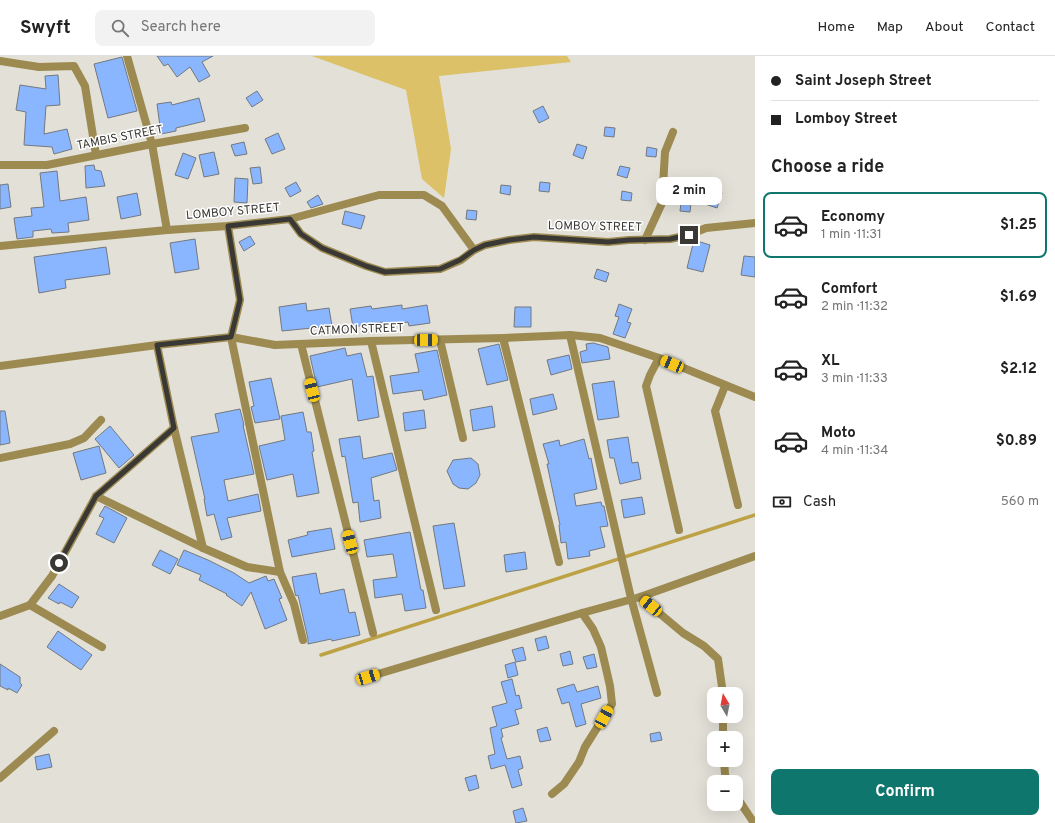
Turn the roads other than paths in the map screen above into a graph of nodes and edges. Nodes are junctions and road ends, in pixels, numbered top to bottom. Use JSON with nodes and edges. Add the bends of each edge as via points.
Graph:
{"nodes":[{"id":1,"x":127,"y":56,"type":"edge"},
{"id":2,"x":0,"y":62,"type":"edge"},
{"id":3,"x":245,"y":128,"type":"dead end"},
{"id":4,"x":673,"y":132,"type":"dead end"},
{"id":5,"x":152,"y":144,"type":"junction"},
{"id":6,"x":96,"y":155,"type":"junction"},
{"id":7,"x":0,"y":165,"type":"edge"},
{"id":8,"x":290,"y":219,"type":"junction"},
{"id":9,"x":755,"y":223,"type":"edge"},
{"id":10,"x":228,"y":226,"type":"junction"},
{"id":11,"x":168,"y":230,"type":"junction"},
{"id":12,"x":645,"y":240,"type":"junction"},
{"id":13,"x":0,"y":246,"type":"edge"},
{"id":14,"x":474,"y":250,"type":"junction"},
{"id":15,"x":570,"y":335,"type":"junction"},
{"id":16,"x":231,"y":337,"type":"junction"},
{"id":17,"x":503,"y":338,"type":"junction"},
{"id":18,"x":440,"y":340,"type":"junction"},
{"id":19,"x":371,"y":341,"type":"junction"},
{"id":20,"x":301,"y":344,"type":"junction"},
{"id":21,"x":157,"y":345,"type":"junction"},
{"id":22,"x":659,"y":358,"type":"junction"},
{"id":23,"x":0,"y":366,"type":"edge"},
{"id":24,"x":725,"y":386,"type":"junction"},
{"id":25,"x":755,"y":397,"type":"edge"},
{"id":26,"x":101,"y":420,"type":"dead end"},
{"id":27,"x":174,"y":428,"type":"junction"},
{"id":28,"x":463,"y":438,"type":"dead end"},
{"id":29,"x":0,"y":458,"type":"edge"},
{"id":30,"x":96,"y":496,"type":"junction"},
{"id":31,"x":738,"y":505,"type":"dead end"},
{"id":32,"x":679,"y":530,"type":"dead end"},
{"id":33,"x":203,"y":548,"type":"junction"},
{"id":34,"x":755,"y":556,"type":"edge"},
{"id":35,"x":559,"y":562,"type":"dead end"},
{"id":36,"x":280,"y":572,"type":"junction"},
{"id":37,"x":640,"y":597,"type":"junction"},
{"id":38,"x":631,"y":598,"type":"junction"},
{"id":39,"x":30,"y":605,"type":"junction"},
{"id":40,"x":436,"y":610,"type":"dead end"},
{"id":41,"x":582,"y":613,"type":"junction"},
{"id":42,"x":0,"y":616,"type":"edge"},
{"id":43,"x":373,"y":633,"type":"dead end"},
{"id":44,"x":303,"y":640,"type":"dead end"},
{"id":45,"x":102,"y":647,"type":"dead end"},
{"id":46,"x":368,"y":677,"type":"dead end"},
{"id":47,"x":722,"y":687,"type":"edge"},
{"id":48,"x":657,"y":693,"type":"dead end"},
{"id":49,"x":54,"y":731,"type":"dead end"},
{"id":50,"x":0,"y":778,"type":"edge"},
{"id":51,"x":552,"y":794,"type":"dead end"},
{"id":52,"x":743,"y":804,"type":"edge"},
{"id":53,"x":752,"y":814,"type":"edge"},
{"id":54,"x":754,"y":823,"type":"edge"}],
"edges":[{"from":1,"to":5,"type":"street"},
{"from":2,"to":6,"type":"street","via":[[39,67],[74,66],[85,86]]},
{"from":3,"to":5,"type":"street","name":"TAMBIS STREET"},
{"from":4,"to":12,"type":"street","via":[[665,152],[662,203]]},
{"from":5,"to":6,"type":"street","name":"TAMBIS STREET"},
{"from":5,"to":11,"type":"street"},
{"from":6,"to":7,"type":"street","name":"TAMBIS STREET","via":[[47,165]]},
{"from":8,"to":10,"type":"street","name":"LOMBOY STREET"},
{"from":8,"to":14,"type":"street","name":"LOMBOY STREET","via":[[301,234],[322,248],[385,272],[440,269]]},
{"from":8,"to":14,"type":"street","via":[[379,195],[424,195],[442,206]]},
{"from":9,"to":12,"type":"street","name":"LOMBOY STREET","via":[[706,228],[670,239]]},
{"from":10,"to":11,"type":"street","name":"LOMBOY STREET"},
{"from":10,"to":16,"type":"street","via":[[240,300]]},
{"from":11,"to":13,"type":"street","name":"LOMBOY STREET"},
{"from":12,"to":14,"type":"street","name":"LOMBOY STREET","via":[[608,242],[534,237],[485,245]]},
{"from":15,"to":17,"type":"street","name":"CATMON STREET"},
{"from":15,"to":22,"type":"street","name":"CATMON STREET","via":[[600,338]]},
{"from":15,"to":38,"type":"street"},
{"from":16,"to":20,"type":"street","name":"CATMON STREET","via":[[276,345]]},
{"from":16,"to":21,"type":"street","name":"CATMON STREET"},
{"from":16,"to":36,"type":"street"},
{"from":17,"to":18,"type":"street","name":"CATMON STREET"},
{"from":17,"to":35,"type":"street"},
{"from":18,"to":19,"type":"street","name":"CATMON STREET"},
{"from":18,"to":28,"type":"street"},
{"from":19,"to":20,"type":"street","name":"CATMON STREET"},
{"from":19,"to":40,"type":"street"},
{"from":20,"to":43,"type":"street"},
{"from":21,"to":23,"type":"street","name":"CATMON STREET"},
{"from":21,"to":27,"type":"street"},
{"from":22,"to":24,"type":"street","name":"CATMON STREET"},
{"from":22,"to":32,"type":"street","via":[[646,386]]},
{"from":24,"to":25,"type":"street","name":"CATMON STREET"},
{"from":24,"to":31,"type":"street","via":[[715,411]]},
{"from":26,"to":29,"type":"street","via":[[84,438],[70,444]]},
{"from":27,"to":30,"type":"street"},
{"from":27,"to":33,"type":"street"},
{"from":30,"to":33,"type":"street"},
{"from":30,"to":39,"type":"street","via":[[52,576]]},
{"from":33,"to":36,"type":"street","via":[[247,567]]},
{"from":34,"to":37,"type":"street"},
{"from":36,"to":44,"type":"street","via":[[294,604]]},
{"from":37,"to":38,"type":"street"},
{"from":37,"to":47,"type":"street","via":[[718,659]]},
{"from":38,"to":41,"type":"street"},
{"from":38,"to":48,"type":"street"},
{"from":39,"to":42,"type":"street"},
{"from":39,"to":45,"type":"street"},
{"from":41,"to":46,"type":"street"},
{"from":41,"to":51,"type":"street","via":[[601,647],[612,704],[585,746],[579,762],[564,784]]},
{"from":49,"to":50,"type":"street"},
{"from":52,"to":53,"type":"street"},
{"from":53,"to":54,"type":"street"}]}
